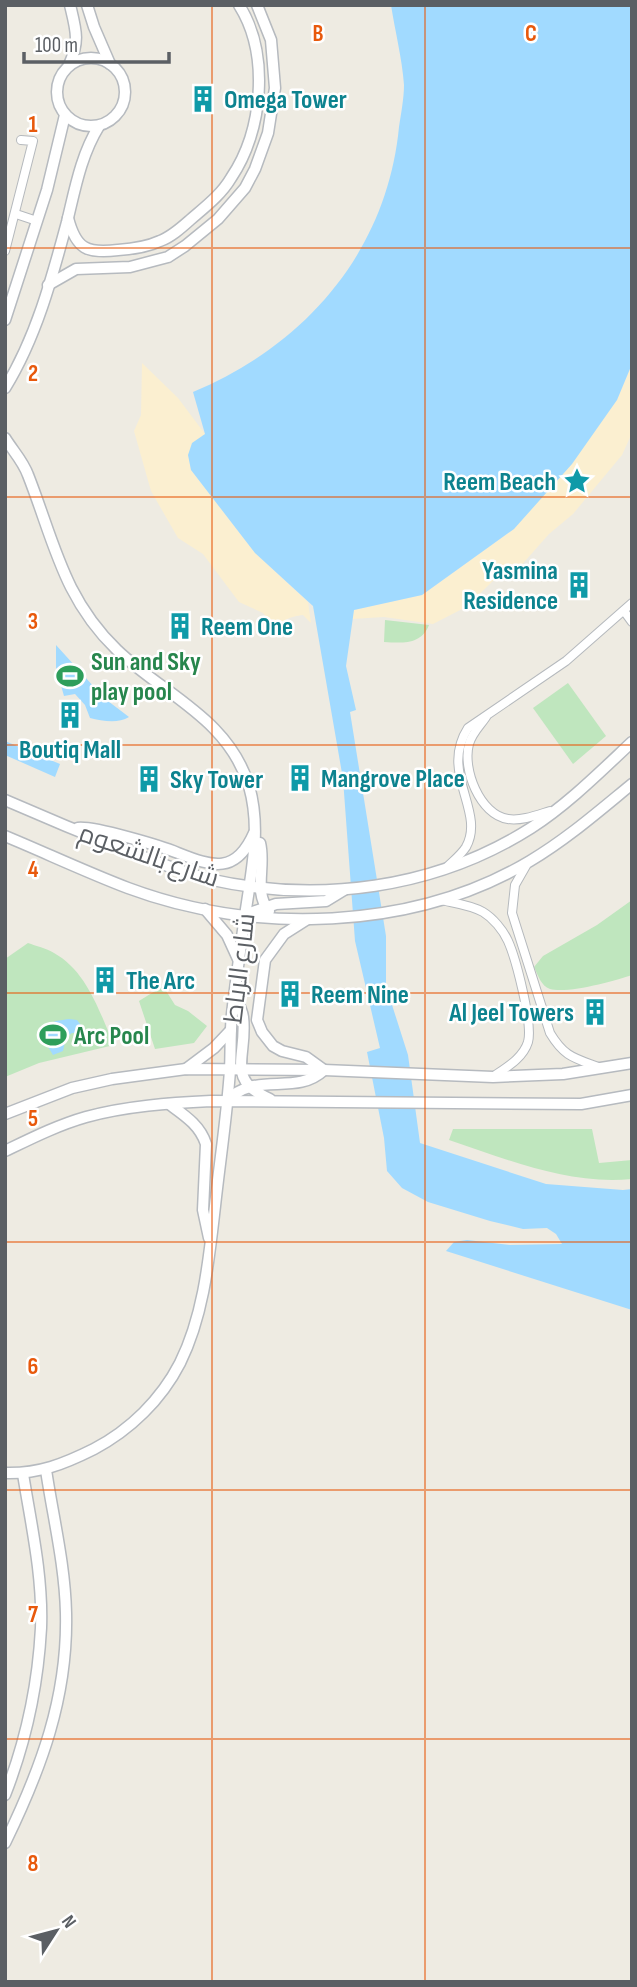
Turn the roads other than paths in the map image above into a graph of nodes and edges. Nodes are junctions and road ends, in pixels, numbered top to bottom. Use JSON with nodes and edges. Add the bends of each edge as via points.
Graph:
{"nodes":[{"id":1,"x":70,"y":5,"type":"edge"},
{"id":2,"x":87,"y":5,"type":"edge"},
{"id":3,"x":239,"y":5,"type":"edge"},
{"id":4,"x":257,"y":5,"type":"edge"},
{"id":5,"x":110,"y":64,"type":"junction"},
{"id":6,"x":69,"y":65,"type":"junction"},
{"id":7,"x":65,"y":115,"type":"junction"},
{"id":8,"x":99,"y":126,"type":"junction"},
{"id":9,"x":23,"y":146,"type":"dead end"},
{"id":10,"x":16,"y":214,"type":"junction"},
{"id":11,"x":68,"y":218,"type":"junction"},
{"id":12,"x":37,"y":222,"type":"junction"},
{"id":13,"x":5,"y":251,"type":"edge"},
{"id":14,"x":48,"y":285,"type":"junction"},
{"id":15,"x":5,"y":320,"type":"edge"},
{"id":16,"x":5,"y":388,"type":"edge"},
{"id":17,"x":7,"y":443,"type":"edge"},
{"id":18,"x":632,"y":603,"type":"edge"},
{"id":19,"x":624,"y":611,"type":"junction"},
{"id":20,"x":632,"y":622,"type":"edge"},
{"id":21,"x":489,"y":713,"type":"junction"},
{"id":22,"x":632,"y":742,"type":"edge"},
{"id":23,"x":632,"y":784,"type":"edge"},
{"id":24,"x":5,"y":800,"type":"edge"},
{"id":25,"x":553,"y":811,"type":"junction"},
{"id":26,"x":72,"y":829,"type":"junction"},
{"id":27,"x":255,"y":830,"type":"junction"},
{"id":28,"x":5,"y":836,"type":"edge"},
{"id":29,"x":529,"y":862,"type":"junction"},
{"id":30,"x":444,"y":869,"type":"junction"},
{"id":31,"x":255,"y":887,"type":"junction"},
{"id":32,"x":344,"y":890,"type":"junction"},
{"id":33,"x":441,"y":900,"type":"junction"},
{"id":34,"x":265,"y":906,"type":"junction"},
{"id":35,"x":205,"y":909,"type":"junction"},
{"id":36,"x":245,"y":915,"type":"junction"},
{"id":37,"x":513,"y":917,"type":"junction"},
{"id":38,"x":285,"y":919,"type":"junction"},
{"id":39,"x":306,"y":920,"type":"junction"},
{"id":40,"x":498,"y":925,"type":"junction"},
{"id":41,"x":239,"y":962,"type":"junction"},
{"id":42,"x":234,"y":995,"type":"junction"},
{"id":43,"x":231,"y":1030,"type":"junction"},
{"id":44,"x":632,"y":1063,"type":"edge"},
{"id":45,"x":186,"y":1069,"type":"junction"},
{"id":46,"x":603,"y":1069,"type":"junction"},
{"id":47,"x":235,"y":1070,"type":"junction"},
{"id":48,"x":324,"y":1070,"type":"junction"},
{"id":49,"x":493,"y":1077,"type":"junction"},
{"id":50,"x":249,"y":1087,"type":"junction"},
{"id":51,"x":632,"y":1095,"type":"edge"},
{"id":52,"x":227,"y":1101,"type":"junction"},
{"id":53,"x":276,"y":1102,"type":"junction"},
{"id":54,"x":169,"y":1104,"type":"junction"},
{"id":55,"x":5,"y":1114,"type":"edge"},
{"id":56,"x":5,"y":1151,"type":"edge"},
{"id":57,"x":211,"y":1243,"type":"junction"},
{"id":58,"x":46,"y":1470,"type":"junction"},
{"id":59,"x":5,"y":1473,"type":"edge"},
{"id":60,"x":23,"y":1474,"type":"junction"},
{"id":61,"x":5,"y":1795,"type":"edge"},
{"id":62,"x":5,"y":1843,"type":"edge"}],
"edges":[{"from":1,"to":6,"type":"main road","via":[[77,49]]},
{"from":2,"to":5,"type":"main road"},
{"from":3,"to":11,"type":"main road","via":[[255,43],[257,95],[241,161],[221,192],[180,229],[136,248],[90,250],[76,241]]},
{"from":4,"to":14,"type":"main road","via":[[271,40],[275,88],[268,133],[245,188],[218,219],[168,257],[130,267],[76,269]]},
{"from":5,"to":6,"type":"main road","via":[[90,58]]},
{"from":5,"to":8,"type":"main road","via":[[119,72],[126,93],[118,114]]},
{"from":6,"to":7,"type":"main road","via":[[57,92]]},
{"from":7,"to":8,"type":"main road","via":[[87,127]]},
{"from":7,"to":12,"type":"main road"},
{"from":8,"to":11,"type":"main road","via":[[87,146]]},
{"from":9,"to":10,"type":"street"},
{"from":10,"to":12,"type":"street"},
{"from":10,"to":13,"type":"street"},
{"from":11,"to":14,"type":"main road"},
{"from":12,"to":15,"type":"main road"},
{"from":14,"to":16,"type":"main road","via":[[29,340]]},
{"from":17,"to":27,"type":"main road","name":"شارع الرباط","via":[[28,475],[78,601],[117,650],[220,734],[249,787]]},
{"from":18,"to":19,"type":"street"},
{"from":19,"to":20,"type":"street"},
{"from":19,"to":21,"type":"street","via":[[566,661]]},
{"from":21,"to":25,"type":"street","via":[[474,733],[467,753],[478,797],[491,813],[508,819]]},
{"from":21,"to":30,"type":"street","via":[[468,728],[458,748],[471,834],[466,848]]},
{"from":22,"to":25,"type":"main road","name":"شارع بالشعوم"},
{"from":23,"to":29,"type":"main road","name":"شارع بالشعوم"},
{"from":24,"to":26,"type":"main road","name":"شارع بالشعوم"},
{"from":25,"to":30,"type":"main road","name":"شارع بالشعوم","via":[[500,846]]},
{"from":26,"to":27,"type":"main road","via":[[82,827],[153,845],[210,865],[235,859]]},
{"from":26,"to":31,"type":"main road","name":"شارع بالشعوم","via":[[172,868]]},
{"from":27,"to":31,"type":"main road","name":"شارع الرباط"},
{"from":28,"to":35,"type":"main road","name":"شارع بالشعوم","via":[[129,888]]},
{"from":29,"to":33,"type":"main road","name":"شارع بالشعوم"},
{"from":29,"to":37,"type":"street","via":[[515,885]]},
{"from":30,"to":32,"type":"main road","name":"شارع بالشعوم","via":[[391,884]]},
{"from":31,"to":32,"type":"main road","name":"شارع بالشعوم"},
{"from":31,"to":34,"type":"main road"},
{"from":31,"to":36,"type":"main road","name":"شارع الرباط"},
{"from":32,"to":34,"type":"main road","via":[[326,901]]},
{"from":33,"to":39,"type":"main road","name":"شارع بالشعوم","via":[[373,915]]},
{"from":33,"to":40,"type":"street","via":[[482,912]]},
{"from":34,"to":36,"type":"main road"},
{"from":34,"to":38,"type":"main road"},
{"from":35,"to":36,"type":"main road","name":"شارع بالشعوم"},
{"from":35,"to":41,"type":"main road","via":[[227,935]]},
{"from":36,"to":38,"type":"main road","name":"شارع بالشعوم"},
{"from":36,"to":41,"type":"main road","name":"شارع الرباط"},
{"from":37,"to":40,"type":"street"},
{"from":37,"to":46,"type":"street","via":[[550,1033],[570,1056]]},
{"from":38,"to":39,"type":"main road","name":"شارع بالشعوم"},
{"from":39,"to":48,"type":"main road","via":[[284,934],[265,960],[257,1020],[273,1046],[306,1057]]},
{"from":40,"to":49,"type":"street","via":[[508,940],[529,1035],[524,1051]]},
{"from":41,"to":42,"type":"main road","name":"شارع الرباط"},
{"from":42,"to":43,"type":"main road","name":"شارع الرباط"},
{"from":42,"to":47,"type":"main road","via":[[243,1015]]},
{"from":43,"to":45,"type":"main road"},
{"from":43,"to":47,"type":"main road","name":"شارع الرباط"},
{"from":44,"to":46,"type":"main road"},
{"from":45,"to":47,"type":"main road"},
{"from":45,"to":55,"type":"main road","via":[[72,1087]]},
{"from":46,"to":49,"type":"main road"},
{"from":47,"to":48,"type":"main road"},
{"from":47,"to":50,"type":"main road"},
{"from":47,"to":52,"type":"main road","name":"شارع الرباط"},
{"from":48,"to":49,"type":"main road"},
{"from":48,"to":50,"type":"main road","via":[[302,1083]]},
{"from":50,"to":52,"type":"main road"},
{"from":50,"to":53,"type":"main road"},
{"from":51,"to":53,"type":"main road","via":[[580,1104]]},
{"from":52,"to":53,"type":"main road"},
{"from":52,"to":54,"type":"main road"},
{"from":52,"to":57,"type":"main road","name":"شارع الرباط"},
{"from":54,"to":56,"type":"main road","via":[[86,1117]]},
{"from":54,"to":57,"type":"main road","via":[[190,1119],[206,1144],[203,1210]]},
{"from":57,"to":58,"type":"main road","name":"شارع الرباط","via":[[197,1320],[182,1360],[161,1394],[110,1439]]},
{"from":58,"to":60,"type":"main road","name":"شارع الرباط"},
{"from":58,"to":62,"type":"main road","via":[[66,1612],[64,1667],[51,1734]]},
{"from":59,"to":60,"type":"main road","name":"شارع الرباط"},
{"from":60,"to":61,"type":"main road","via":[[41,1626],[34,1699]]}]}
